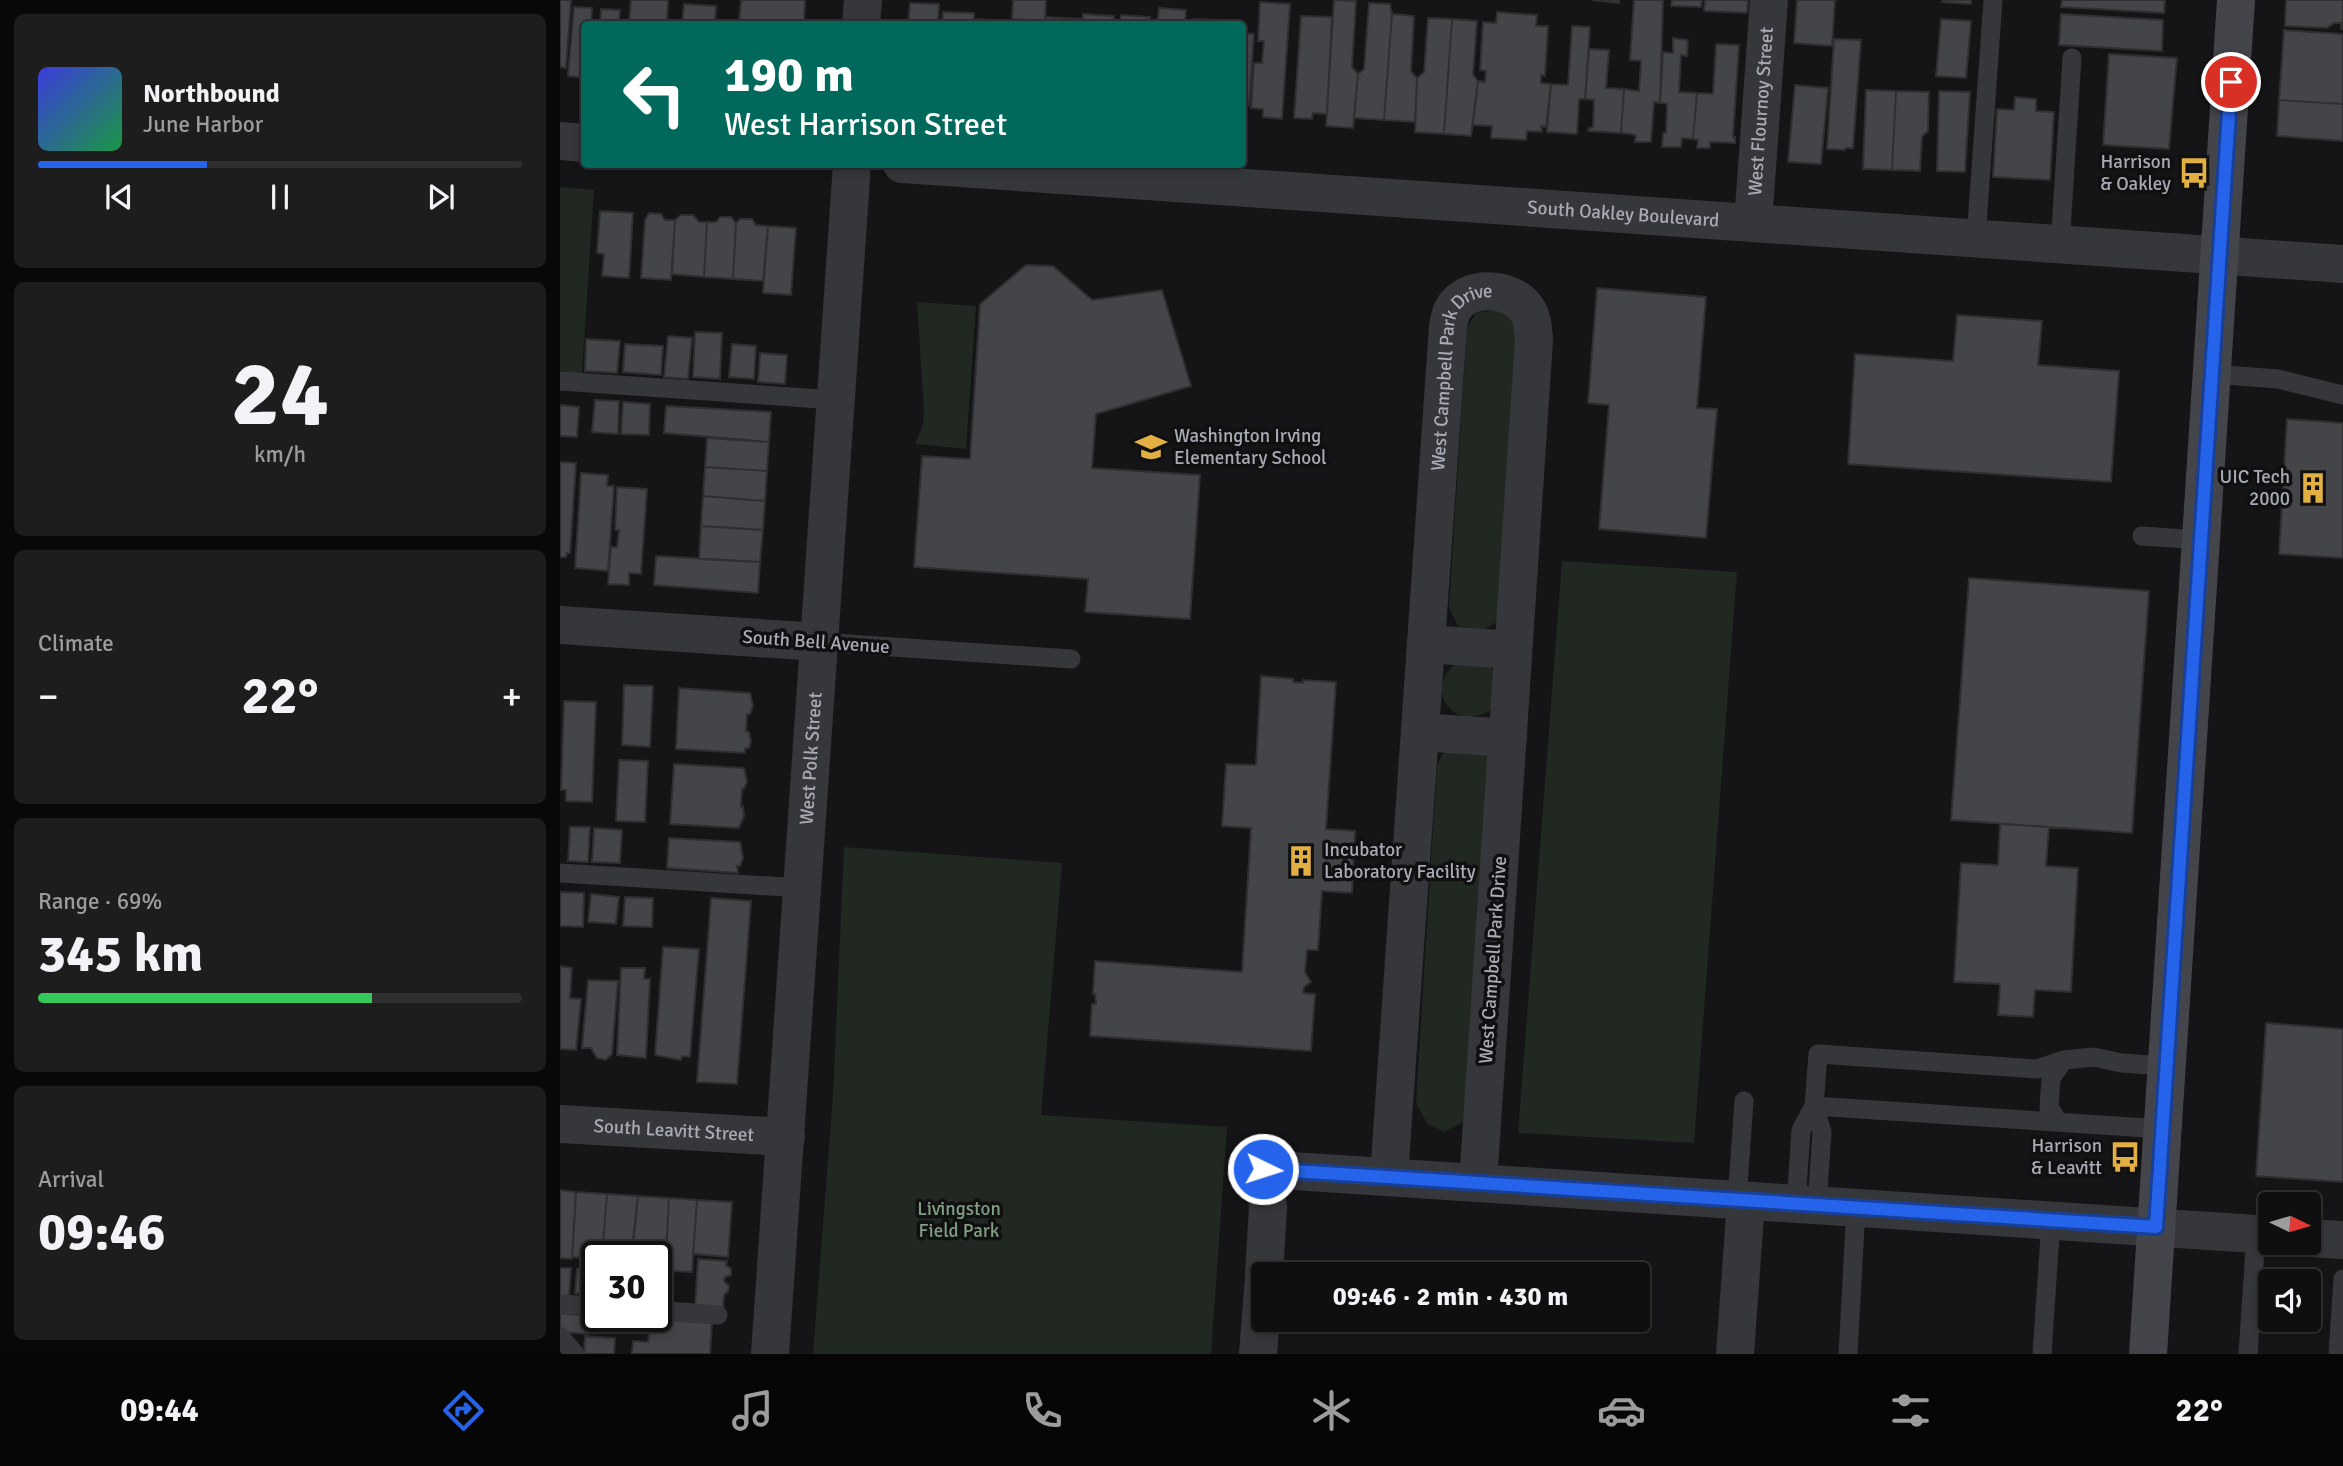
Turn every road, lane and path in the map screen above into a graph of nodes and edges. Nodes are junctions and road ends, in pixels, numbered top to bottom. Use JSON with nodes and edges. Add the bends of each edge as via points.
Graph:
{"nodes":[{"id":1,"x":863,"y":0,"type":"edge"},
{"id":2,"x":1769,"y":0,"type":"edge"},
{"id":3,"x":1993,"y":0,"type":"edge"},
{"id":4,"x":2236,"y":0,"type":"edge"},
{"id":5,"x":861,"y":21,"type":"edge"},
{"id":6,"x":2072,"y":58,"type":"dead end"},
{"id":7,"x":560,"y":141,"type":"edge"},
{"id":8,"x":581,"y":143,"type":"edge"},
{"id":9,"x":852,"y":168,"type":"edge"},
{"id":10,"x":960,"y":168,"type":"edge"},
{"id":11,"x":1753,"y":223,"type":"junction"},
{"id":12,"x":1976,"y":239,"type":"junction"},
{"id":13,"x":2060,"y":245,"type":"junction"},
{"id":14,"x":2219,"y":256,"type":"junction"},
{"id":15,"x":2343,"y":264,"type":"edge"},
{"id":16,"x":2212,"y":374,"type":"junction"},
{"id":17,"x":560,"y":381,"type":"edge"},
{"id":18,"x":2343,"y":395,"type":"edge"},
{"id":19,"x":836,"y":400,"type":"junction"},
{"id":20,"x":2142,"y":536,"type":"dead end"},
{"id":21,"x":2201,"y":540,"type":"junction"},
{"id":22,"x":560,"y":625,"type":"edge"},
{"id":23,"x":819,"y":642,"type":"junction"},
{"id":24,"x":1426,"y":644,"type":"junction"},
{"id":25,"x":1513,"y":650,"type":"junction"},
{"id":26,"x":1071,"y":659,"type":"dead end"},
{"id":27,"x":1420,"y":732,"type":"junction"},
{"id":28,"x":1508,"y":737,"type":"junction"},
{"id":29,"x":560,"y":873,"type":"edge"},
{"id":30,"x":802,"y":888,"type":"junction"},
{"id":31,"x":2064,"y":1060,"type":"junction"},
{"id":32,"x":2166,"y":1066,"type":"junction"},
{"id":33,"x":1744,"y":1101,"type":"dead end"},
{"id":34,"x":1814,"y":1106,"type":"junction"},
{"id":35,"x":2058,"y":1122,"type":"junction"},
{"id":36,"x":560,"y":1124,"type":"edge"},
{"id":37,"x":2162,"y":1129,"type":"junction"},
{"id":38,"x":786,"y":1137,"type":"junction"},
{"id":39,"x":1389,"y":1177,"type":"junction"},
{"id":40,"x":1478,"y":1183,"type":"junction"},
{"id":41,"x":1742,"y":1200,"type":"junction"},
{"id":42,"x":1807,"y":1205,"type":"junction"},
{"id":43,"x":1856,"y":1208,"type":"junction"},
{"id":44,"x":2051,"y":1221,"type":"junction"},
{"id":45,"x":2156,"y":1227,"type":"junction"},
{"id":46,"x":2258,"y":1235,"type":"edge"},
{"id":47,"x":2321,"y":1239,"type":"edge"},
{"id":48,"x":2343,"y":1240,"type":"edge"},
{"id":49,"x":2260,"y":1255,"type":"edge"},
{"id":50,"x":1265,"y":1262,"type":"edge"},
{"id":51,"x":2343,"y":1279,"type":"edge"},
{"id":52,"x":560,"y":1304,"type":"edge"},
{"id":53,"x":581,"y":1305,"type":"edge"},
{"id":54,"x":672,"y":1311,"type":"edge"},
{"id":55,"x":718,"y":1315,"type":"dead end"},
{"id":56,"x":1260,"y":1332,"type":"edge"},
{"id":57,"x":560,"y":1336,"type":"edge"},
{"id":58,"x":575,"y":1354,"type":"edge"},
{"id":59,"x":770,"y":1354,"type":"edge"},
{"id":60,"x":1258,"y":1354,"type":"edge"},
{"id":61,"x":1735,"y":1354,"type":"edge"},
{"id":62,"x":1847,"y":1354,"type":"edge"},
{"id":63,"x":2042,"y":1354,"type":"edge"},
{"id":64,"x":2148,"y":1354,"type":"edge"},
{"id":65,"x":2248,"y":1354,"type":"edge"},
{"id":66,"x":2337,"y":1354,"type":"edge"}],
"edges":[{"from":1,"to":5,"type":"street"},
{"from":2,"to":11,"type":"street","name":"West Flournoy Street"},
{"from":3,"to":12,"type":"lane"},
{"from":4,"to":14,"type":"street"},
{"from":6,"to":13,"type":"lane"},
{"from":7,"to":8,"type":"street"},
{"from":9,"to":19,"type":"street","name":"West Polk Street"},
{"from":10,"to":11,"type":"street","name":"South Oakley Boulevard"},
{"from":11,"to":12,"type":"street","name":"South Oakley Boulevard"},
{"from":12,"to":13,"type":"street","name":"South Oakley Boulevard"},
{"from":13,"to":14,"type":"street","name":"South Oakley Boulevard"},
{"from":14,"to":15,"type":"street","name":"South Oakley Boulevard"},
{"from":14,"to":16,"type":"street"},
{"from":16,"to":18,"type":"lane","via":[[2278,379]]},
{"from":16,"to":21,"type":"street"},
{"from":17,"to":19,"type":"lane"},
{"from":19,"to":23,"type":"street","name":"West Polk Street"},
{"from":20,"to":21,"type":"lane"},
{"from":21,"to":32,"type":"street"},
{"from":22,"to":23,"type":"street","name":"South Bell Avenue"},
{"from":23,"to":26,"type":"lane","name":"South Bell Avenue"},
{"from":23,"to":30,"type":"street","name":"West Polk Street"},
{"from":24,"to":25,"type":"street"},
{"from":24,"to":25,"type":"street","name":"West Campbell Park Drive","via":[[1448,326],[1453,309],[1463,298],[1491,291],[1516,298],[1528,310],[1534,340]]},
{"from":24,"to":27,"type":"street","name":"West Campbell Park Drive"},
{"from":25,"to":28,"type":"street","name":"West Campbell Park Drive"},
{"from":27,"to":28,"type":"street"},
{"from":27,"to":39,"type":"street","name":"West Campbell Park Drive"},
{"from":28,"to":40,"type":"street","name":"West Campbell Park Drive"},
{"from":29,"to":30,"type":"lane"},
{"from":30,"to":38,"type":"street","name":"West Polk Street"},
{"from":31,"to":32,"type":"lane","via":[[2094,1056]]},
{"from":31,"to":34,"type":"lane","via":[[2036,1069],[1818,1054]]},
{"from":31,"to":35,"type":"lane","via":[[2051,1078],[2049,1107]]},
{"from":32,"to":37,"type":"street"},
{"from":33,"to":41,"type":"lane"},
{"from":34,"to":35,"type":"lane"},
{"from":34,"to":42,"type":"lane","via":[[1822,1132]]},
{"from":35,"to":37,"type":"lane"},
{"from":36,"to":38,"type":"street","name":"South Leavitt Street"},
{"from":37,"to":45,"type":"street"},
{"from":38,"to":59,"type":"street","name":"West Polk Street"},
{"from":39,"to":40,"type":"street"},
{"from":39,"to":50,"type":"street","via":[[1263,1169],[1268,1207]]},
{"from":40,"to":41,"type":"street"},
{"from":41,"to":42,"type":"street"},
{"from":41,"to":61,"type":"street"},
{"from":42,"to":43,"type":"street"},
{"from":43,"to":44,"type":"street"},
{"from":43,"to":62,"type":"lane"},
{"from":44,"to":45,"type":"street"},
{"from":44,"to":63,"type":"lane"},
{"from":45,"to":46,"type":"street"},
{"from":45,"to":64,"type":"street"},
{"from":47,"to":48,"type":"street"},
{"from":49,"to":65,"type":"lane"},
{"from":51,"to":66,"type":"lane"},
{"from":52,"to":53,"type":"lane"},
{"from":54,"to":55,"type":"lane"},
{"from":56,"to":60,"type":"street"},
{"from":57,"to":58,"type":"lane"}]}
